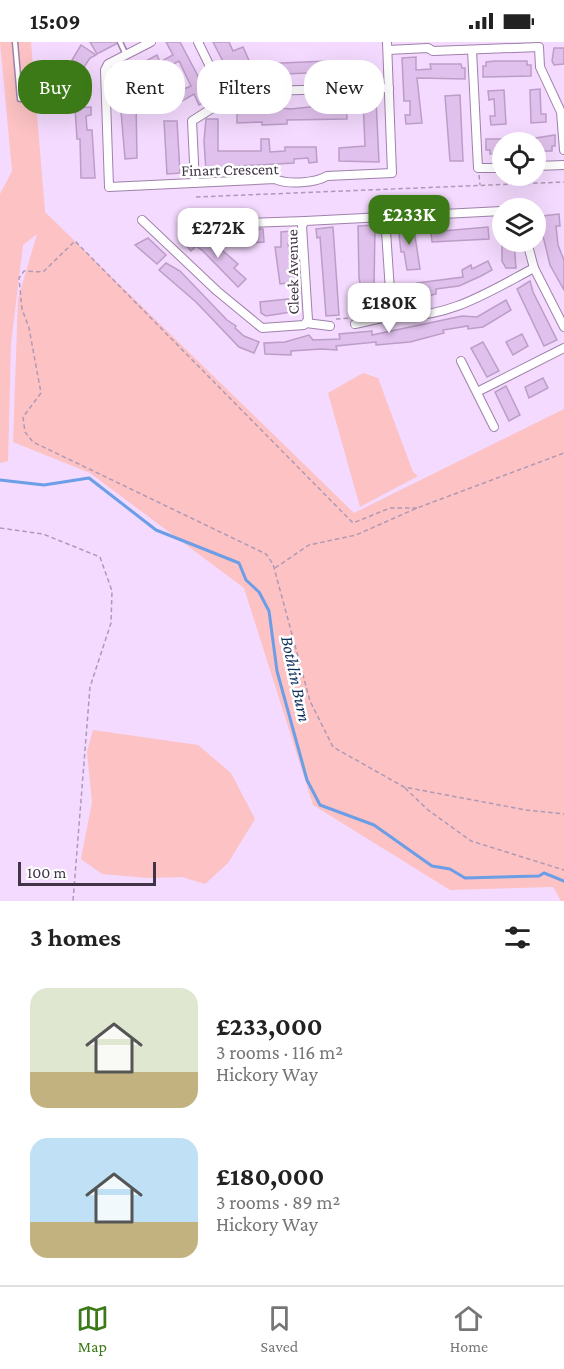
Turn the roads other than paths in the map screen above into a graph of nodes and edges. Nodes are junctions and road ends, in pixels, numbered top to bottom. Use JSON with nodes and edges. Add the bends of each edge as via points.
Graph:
{"nodes":[{"id":1,"x":15,"y":42,"type":"edge"},
{"id":2,"x":120,"y":42,"type":"edge"},
{"id":3,"x":151,"y":42,"type":"edge"},
{"id":4,"x":198,"y":42,"type":"edge"},
{"id":5,"x":388,"y":46,"type":"edge"},
{"id":6,"x":472,"y":50,"type":"junction"},
{"id":7,"x":126,"y":55,"type":"junction"},
{"id":8,"x":207,"y":60,"type":"edge"},
{"id":9,"x":18,"y":76,"type":"edge"},
{"id":10,"x":389,"y":88,"type":"junction"},
{"id":11,"x":292,"y":90,"type":"edge"},
{"id":12,"x":203,"y":114,"type":"edge"},
{"id":13,"x":564,"y":150,"type":"edge"},
{"id":14,"x":564,"y":165,"type":"edge"},
{"id":15,"x":546,"y":166,"type":"edge"},
{"id":16,"x":492,"y":168,"type":"edge"},
{"id":17,"x":195,"y":183,"type":"junction"},
{"id":18,"x":492,"y":211,"type":"edge"},
{"id":19,"x":385,"y":216,"type":"junction"},
{"id":20,"x":142,"y":220,"type":"dead end"},
{"id":21,"x":305,"y":221,"type":"junction"},
{"id":22,"x":247,"y":223,"type":"dead end"},
{"id":23,"x":530,"y":252,"type":"edge"},
{"id":24,"x":534,"y":268,"type":"junction"},
{"id":25,"x":395,"y":315,"type":"junction"},
{"id":26,"x":306,"y":323,"type":"junction"},
{"id":27,"x":355,"y":324,"type":"dead end"},
{"id":28,"x":330,"y":326,"type":"dead end"},
{"id":29,"x":564,"y":327,"type":"edge"},
{"id":30,"x":564,"y":348,"type":"edge"},
{"id":31,"x":461,"y":361,"type":"dead end"},
{"id":32,"x":477,"y":392,"type":"junction"},
{"id":33,"x":494,"y":427,"type":"dead end"}],
"edges":[{"from":1,"to":9,"type":"lane"},
{"from":2,"to":7,"type":"lane"},
{"from":3,"to":7,"type":"street","name":"Finart Crescent"},
{"from":4,"to":8,"type":"street"},
{"from":5,"to":6,"type":"street"},
{"from":5,"to":10,"type":"street","name":"Finart Crescent"},
{"from":6,"to":13,"type":"street","via":[[539,47],[540,67],[561,112]]},
{"from":6,"to":16,"type":"street","via":[[478,168]]},
{"from":7,"to":17,"type":"street","name":"Finart Crescent","via":[[108,64],[105,70],[109,187]]},
{"from":10,"to":11,"type":"street"},
{"from":10,"to":17,"type":"street","name":"Finart Crescent","via":[[392,173],[282,182],[275,179]]},
{"from":12,"to":17,"type":"street","via":[[192,121]]},
{"from":14,"to":15,"type":"street"},
{"from":18,"to":19,"type":"street","name":"Cleek Avenue"},
{"from":19,"to":21,"type":"street","name":"Cleek Avenue"},
{"from":19,"to":25,"type":"street"},
{"from":20,"to":26,"type":"street","name":"Cleek Avenue","via":[[262,328]]},
{"from":21,"to":22,"type":"street","name":"Cleek Avenue"},
{"from":21,"to":26,"type":"street","name":"Cleek Avenue"},
{"from":23,"to":24,"type":"street"},
{"from":24,"to":25,"type":"street","via":[[474,300],[424,313]]},
{"from":24,"to":29,"type":"street"},
{"from":25,"to":27,"type":"street"},
{"from":26,"to":28,"type":"street","name":"Cleek Avenue"},
{"from":30,"to":32,"type":"street"},
{"from":31,"to":32,"type":"street"},
{"from":32,"to":33,"type":"street"}]}
